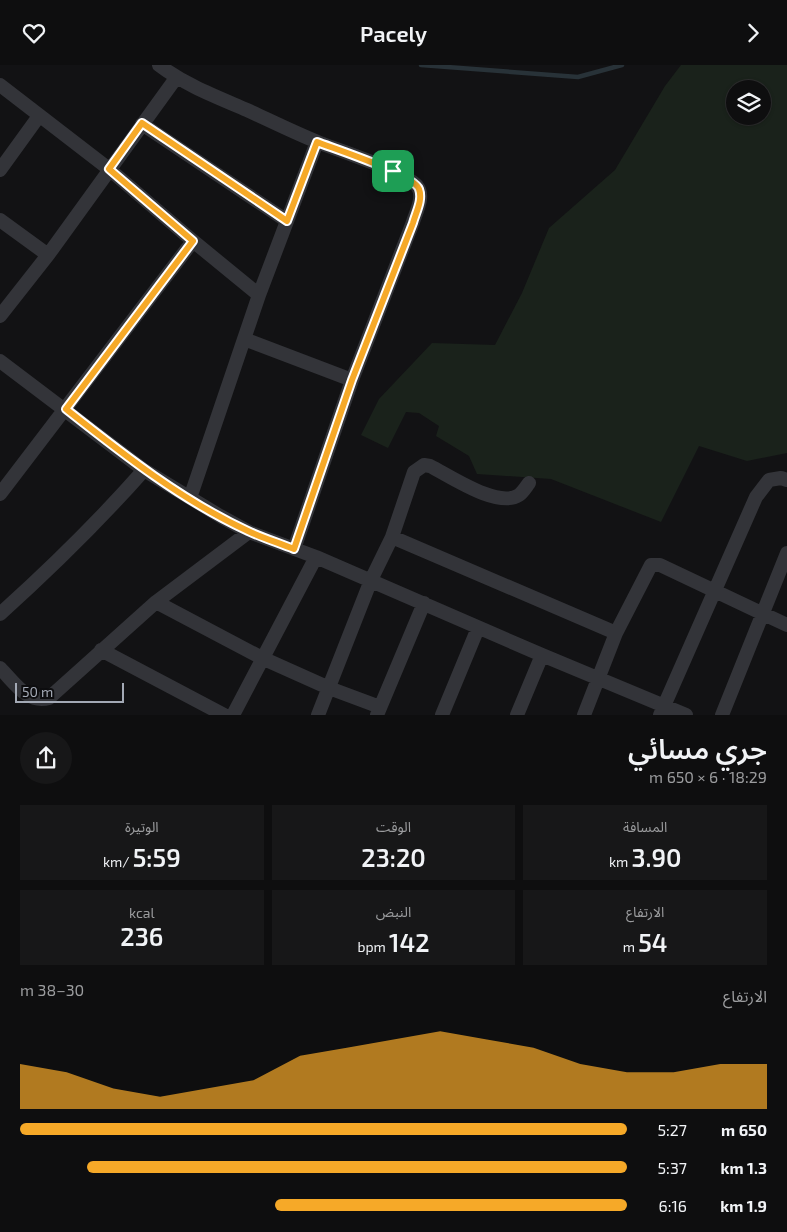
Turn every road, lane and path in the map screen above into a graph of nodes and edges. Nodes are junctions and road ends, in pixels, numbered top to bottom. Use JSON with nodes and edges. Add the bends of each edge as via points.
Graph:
{"nodes":[{"id":1,"x":159,"y":65,"type":"edge"},
{"id":2,"x":176,"y":77,"type":"junction"},
{"id":3,"x":0,"y":85,"type":"edge"},
{"id":4,"x":40,"y":116,"type":"junction"},
{"id":5,"x":142,"y":123,"type":"junction"},
{"id":6,"x":317,"y":142,"type":"junction"},
{"id":7,"x":109,"y":169,"type":"junction"},
{"id":8,"x":0,"y":170,"type":"edge"},
{"id":9,"x":0,"y":220,"type":"edge"},
{"id":10,"x":287,"y":221,"type":"junction"},
{"id":11,"x":193,"y":241,"type":"junction"},
{"id":12,"x":48,"y":255,"type":"junction"},
{"id":13,"x":259,"y":295,"type":"junction"},
{"id":14,"x":0,"y":315,"type":"edge"},
{"id":15,"x":244,"y":339,"type":"junction"},
{"id":16,"x":0,"y":361,"type":"edge"},
{"id":17,"x":352,"y":380,"type":"junction"},
{"id":18,"x":66,"y":409,"type":"junction"},
{"id":19,"x":144,"y":470,"type":"junction"},
{"id":20,"x":787,"y":480,"type":"edge"},
{"id":21,"x":529,"y":483,"type":"dead end"},
{"id":22,"x":0,"y":493,"type":"edge"},
{"id":23,"x":190,"y":498,"type":"junction"},
{"id":24,"x":249,"y":531,"type":"junction"},
{"id":25,"x":392,"y":537,"type":"junction"},
{"id":26,"x":294,"y":549,"type":"junction"},
{"id":27,"x":787,"y":553,"type":"edge"},
{"id":28,"x":316,"y":557,"type":"junction"},
{"id":29,"x":371,"y":580,"type":"junction"},
{"id":30,"x":714,"y":589,"type":"junction"},
{"id":31,"x":156,"y":602,"type":"junction"},
{"id":32,"x":424,"y":603,"type":"junction"},
{"id":33,"x":0,"y":613,"type":"edge"},
{"id":34,"x":763,"y":614,"type":"junction"},
{"id":35,"x":787,"y":625,"type":"edge"},
{"id":36,"x":478,"y":628,"type":"junction"},
{"id":37,"x":616,"y":633,"type":"junction"},
{"id":38,"x":101,"y":650,"type":"junction"},
{"id":39,"x":542,"y":655,"type":"junction"},
{"id":40,"x":262,"y":658,"type":"junction"},
{"id":41,"x":0,"y":668,"type":"edge"},
{"id":42,"x":598,"y":678,"type":"junction"},
{"id":43,"x":330,"y":687,"type":"junction"},
{"id":44,"x":662,"y":710,"type":"edge"},
{"id":45,"x":379,"y":711,"type":"edge"},
{"id":46,"x":224,"y":715,"type":"edge"},
{"id":47,"x":233,"y":715,"type":"edge"},
{"id":48,"x":318,"y":715,"type":"edge"},
{"id":49,"x":442,"y":715,"type":"edge"},
{"id":50,"x":517,"y":715,"type":"edge"},
{"id":51,"x":584,"y":715,"type":"edge"},
{"id":52,"x":686,"y":715,"type":"edge"},
{"id":53,"x":722,"y":715,"type":"edge"}],
"edges":[{"from":1,"to":2,"type":"street"},
{"from":2,"to":5,"type":"street"},
{"from":2,"to":6,"type":"street"},
{"from":3,"to":4,"type":"street"},
{"from":4,"to":7,"type":"street"},
{"from":4,"to":8,"type":"street"},
{"from":5,"to":7,"type":"street"},
{"from":5,"to":10,"type":"street"},
{"from":6,"to":10,"type":"street"},
{"from":6,"to":17,"type":"street","via":[[393,171],[417,185],[420,191],[413,223]]},
{"from":7,"to":11,"type":"street"},
{"from":7,"to":12,"type":"street"},
{"from":9,"to":12,"type":"street"},
{"from":10,"to":13,"type":"street"},
{"from":11,"to":13,"type":"street"},
{"from":11,"to":18,"type":"street"},
{"from":12,"to":14,"type":"street"},
{"from":13,"to":15,"type":"street"},
{"from":15,"to":17,"type":"street"},
{"from":15,"to":23,"type":"street"},
{"from":16,"to":18,"type":"street"},
{"from":17,"to":26,"type":"street"},
{"from":18,"to":19,"type":"street"},
{"from":18,"to":22,"type":"street"},
{"from":19,"to":23,"type":"street"},
{"from":19,"to":33,"type":"street","via":[[59,560]]},
{"from":20,"to":30,"type":"street","via":[[769,480],[756,497]]},
{"from":21,"to":25,"type":"street","via":[[518,496],[496,498],[424,465],[414,472]]},
{"from":23,"to":24,"type":"street"},
{"from":24,"to":26,"type":"street"},
{"from":24,"to":31,"type":"street"},
{"from":25,"to":29,"type":"street"},
{"from":25,"to":37,"type":"street"},
{"from":26,"to":28,"type":"street"},
{"from":27,"to":34,"type":"street"},
{"from":28,"to":29,"type":"street"},
{"from":28,"to":40,"type":"street"},
{"from":29,"to":32,"type":"street"},
{"from":29,"to":43,"type":"street"},
{"from":30,"to":34,"type":"street"},
{"from":30,"to":37,"type":"street","via":[[660,565],[651,565]]},
{"from":30,"to":44,"type":"street"},
{"from":31,"to":38,"type":"street"},
{"from":31,"to":40,"type":"street"},
{"from":32,"to":36,"type":"street"},
{"from":32,"to":45,"type":"street"},
{"from":34,"to":35,"type":"street"},
{"from":34,"to":53,"type":"street"},
{"from":36,"to":39,"type":"street"},
{"from":36,"to":49,"type":"street"},
{"from":37,"to":42,"type":"street"},
{"from":38,"to":41,"type":"street","via":[[56,692],[41,700],[25,694]]},
{"from":38,"to":46,"type":"street"},
{"from":39,"to":42,"type":"street"},
{"from":39,"to":50,"type":"street"},
{"from":40,"to":43,"type":"street"},
{"from":40,"to":47,"type":"street"},
{"from":42,"to":44,"type":"street"},
{"from":42,"to":51,"type":"street"},
{"from":43,"to":45,"type":"street"},
{"from":43,"to":48,"type":"street"},
{"from":44,"to":52,"type":"street"}]}
